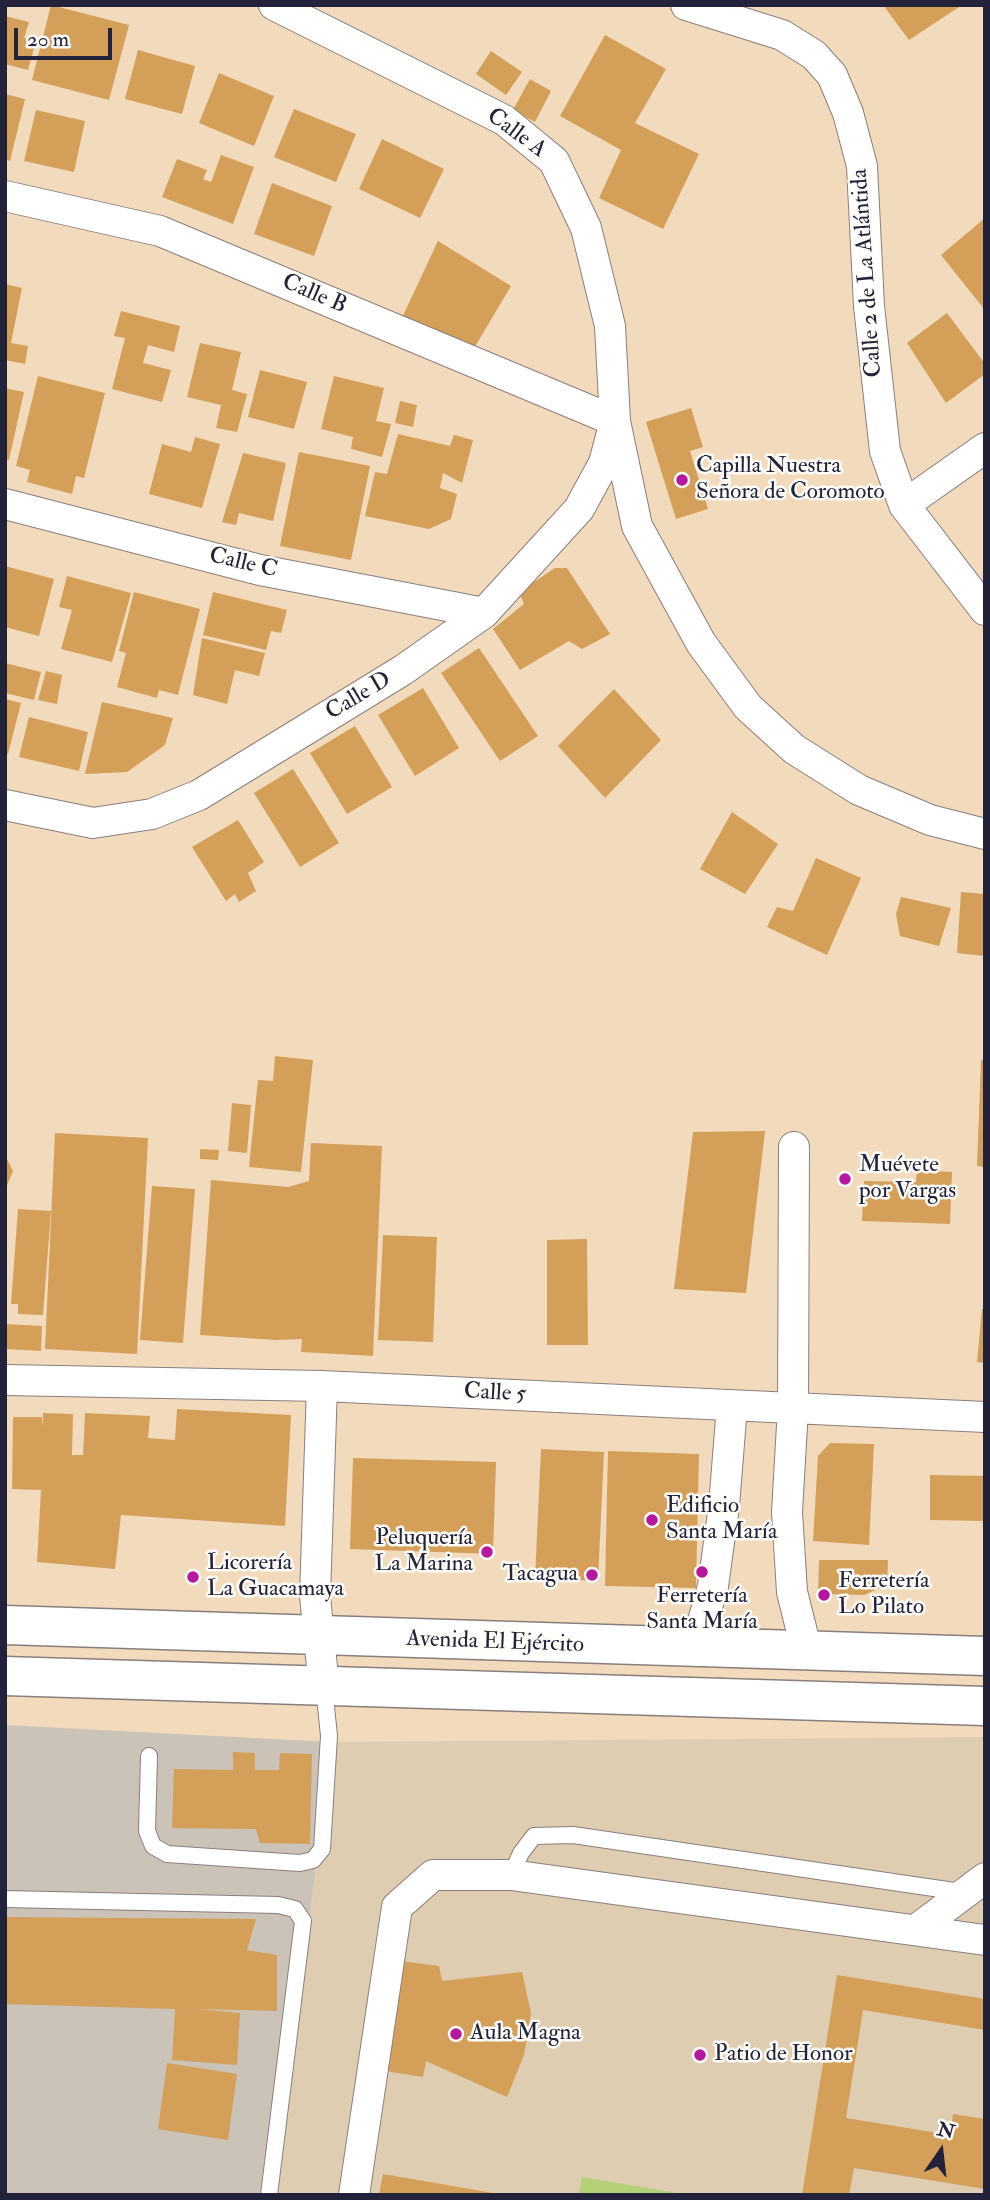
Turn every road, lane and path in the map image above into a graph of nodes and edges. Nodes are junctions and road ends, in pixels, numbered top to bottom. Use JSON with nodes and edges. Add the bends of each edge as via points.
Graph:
{"nodes":[{"id":1,"x":274,"y":5,"type":"edge"},
{"id":2,"x":686,"y":5,"type":"edge"},
{"id":3,"x":5,"y":196,"type":"edge"},
{"id":4,"x":615,"y":421,"type":"junction"},
{"id":5,"x":985,"y":448,"type":"edge"},
{"id":6,"x":5,"y":504,"type":"edge"},
{"id":7,"x":904,"y":505,"type":"junction"},
{"id":8,"x":985,"y":610,"type":"edge"},
{"id":9,"x":484,"y":612,"type":"junction"},
{"id":10,"x":5,"y":805,"type":"edge"},
{"id":11,"x":985,"y":834,"type":"edge"},
{"id":12,"x":794,"y":1147,"type":"dead end"},
{"id":13,"x":5,"y":1380,"type":"edge"},
{"id":14,"x":322,"y":1385,"type":"junction"},
{"id":15,"x":732,"y":1406,"type":"junction"},
{"id":16,"x":793,"y":1408,"type":"junction"},
{"id":17,"x":985,"y":1417,"type":"edge"},
{"id":18,"x":5,"y":1625,"type":"edge"},
{"id":19,"x":320,"y":1637,"type":"junction"},
{"id":20,"x":695,"y":1649,"type":"junction"},
{"id":21,"x":807,"y":1653,"type":"junction"},
{"id":22,"x":985,"y":1656,"type":"edge"},
{"id":23,"x":5,"y":1676,"type":"edge"},
{"id":24,"x":324,"y":1687,"type":"junction"},
{"id":25,"x":985,"y":1706,"type":"edge"},
{"id":26,"x":149,"y":1756,"type":"dead end"},
{"id":27,"x":511,"y":1875,"type":"junction"},
{"id":28,"x":975,"y":1885,"type":"edge"},
{"id":29,"x":5,"y":1899,"type":"edge"},
{"id":30,"x":917,"y":1929,"type":"junction"},
{"id":31,"x":985,"y":1940,"type":"edge"},
{"id":32,"x":269,"y":2195,"type":"edge"},
{"id":33,"x":354,"y":2195,"type":"edge"}],
"edges":[{"from":1,"to":4,"type":"street","name":"Calle A","via":[[504,120],[554,161],[586,228],[610,326]]},
{"from":2,"to":7,"type":"street","name":"Calle 2 de La Atlántida","via":[[782,35],[814,55],[832,75],[862,166],[876,379],[885,451]]},
{"from":3,"to":4,"type":"street","name":"Calle B","via":[[160,230]]},
{"from":4,"to":9,"type":"street","name":"Calle D","via":[[604,463],[579,509]]},
{"from":4,"to":11,"type":"street","via":[[637,526],[701,643],[748,707],[794,749],[859,790],[930,820]]},
{"from":5,"to":7,"type":"street"},
{"from":6,"to":9,"type":"street","name":"Calle C","via":[[260,570]]},
{"from":7,"to":8,"type":"street","name":"Calle 2 de La Atlántida"},
{"from":9,"to":10,"type":"street","name":"Calle D","via":[[403,670],[199,795],[152,814],[93,823]]},
{"from":12,"to":16,"type":"street"},
{"from":13,"to":14,"type":"street","name":"Calle 5"},
{"from":14,"to":15,"type":"street","name":"Calle 5"},
{"from":14,"to":19,"type":"street","via":[[316,1596]]},
{"from":15,"to":16,"type":"street","name":"Calle 5"},
{"from":15,"to":20,"type":"street","via":[[713,1586]]},
{"from":16,"to":17,"type":"street","name":"Calle 5"},
{"from":16,"to":21,"type":"street","via":[[787,1512],[792,1592]]},
{"from":18,"to":19,"type":"main road","name":"Avenida El Ejército"},
{"from":19,"to":20,"type":"main road","name":"Avenida El Ejército"},
{"from":19,"to":24,"type":"street"},
{"from":20,"to":21,"type":"main road","name":"Avenida El Ejército"},
{"from":21,"to":22,"type":"main road","name":"Avenida El Ejército"},
{"from":23,"to":24,"type":"main road"},
{"from":24,"to":25,"type":"main road"},
{"from":24,"to":26,"type":"lane","via":[[327,1774],[322,1849],[313,1860],[300,1863],[167,1854],[153,1846],[147,1831]]},
{"from":27,"to":28,"type":"lane","via":[[534,1836],[573,1835],[937,1891]]},
{"from":27,"to":30,"type":"street"},
{"from":27,"to":33,"type":"street","via":[[433,1874],[397,1907]]},
{"from":28,"to":30,"type":"street"},
{"from":29,"to":32,"type":"lane","via":[[295,1909],[303,1921]]},
{"from":30,"to":31,"type":"street"}]}
